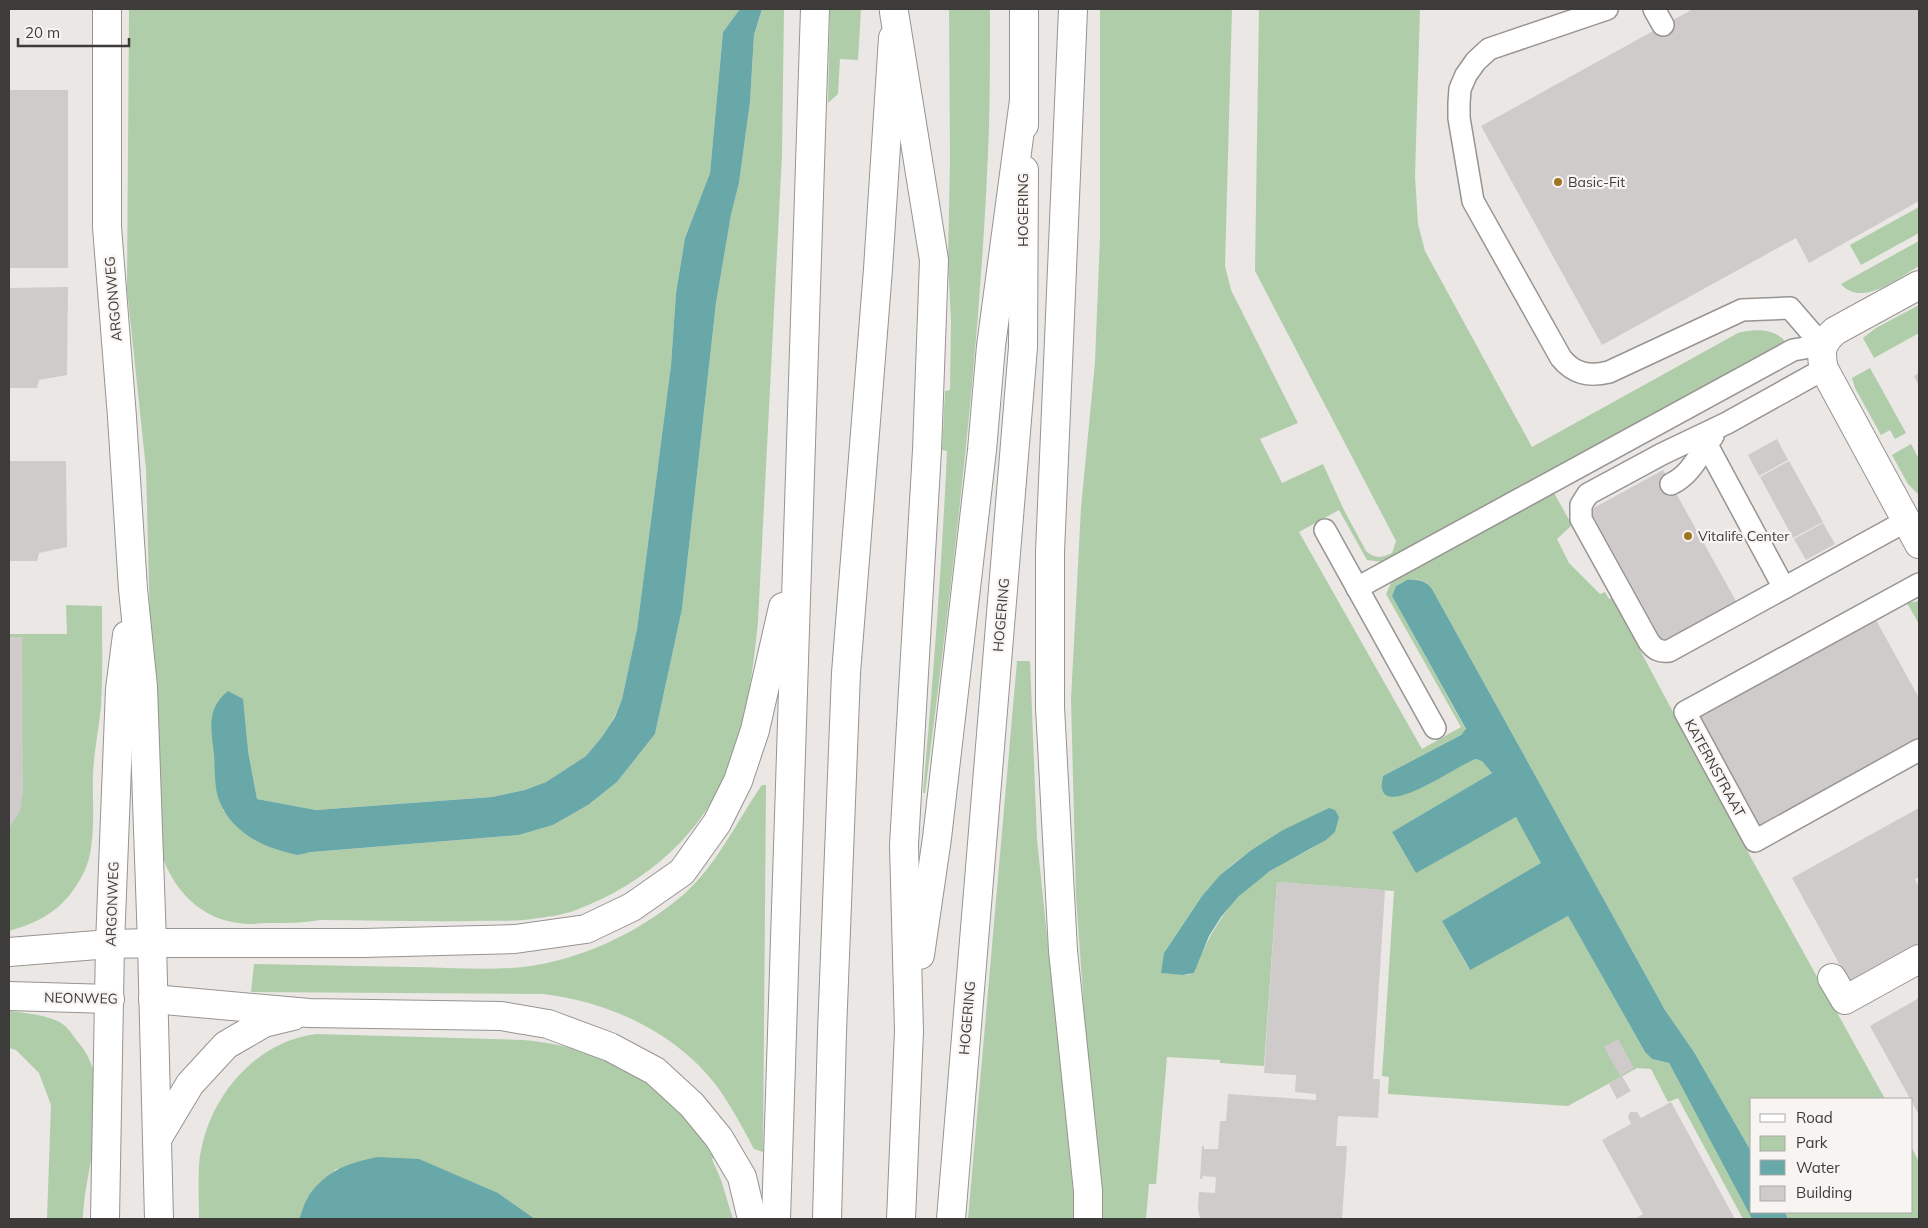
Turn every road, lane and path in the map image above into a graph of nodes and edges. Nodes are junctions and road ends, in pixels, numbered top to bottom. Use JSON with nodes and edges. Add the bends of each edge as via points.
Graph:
{"nodes":[{"id":1,"x":107,"y":9,"type":"edge"},
{"id":2,"x":816,"y":9,"type":"edge"},
{"id":3,"x":1024,"y":9,"type":"edge"},
{"id":4,"x":1073,"y":9,"type":"edge"},
{"id":5,"x":1608,"y":9,"type":"edge"},
{"id":6,"x":894,"y":10,"type":"edge"},
{"id":7,"x":1024,"y":100,"type":"junction"},
{"id":8,"x":1919,"y":286,"type":"edge"},
{"id":9,"x":1823,"y":357,"type":"junction"},
{"id":10,"x":1727,"y":423,"type":"junction"},
{"id":11,"x":1706,"y":445,"type":"junction"},
{"id":12,"x":1671,"y":484,"type":"dead end"},
{"id":13,"x":1906,"y":521,"type":"junction"},
{"id":14,"x":1325,"y":530,"type":"dead end"},
{"id":15,"x":1919,"y":544,"type":"edge"},
{"id":16,"x":797,"y":547,"type":"junction"},
{"id":17,"x":1919,"y":584,"type":"edge"},
{"id":18,"x":1357,"y":588,"type":"junction"},
{"id":19,"x":1784,"y":588,"type":"junction"},
{"id":20,"x":133,"y":589,"type":"junction"},
{"id":21,"x":1435,"y":728,"type":"dead end"},
{"id":22,"x":1919,"y":750,"type":"edge"},
{"id":23,"x":152,"y":943,"type":"junction"},
{"id":24,"x":110,"y":944,"type":"junction"},
{"id":25,"x":9,"y":952,"type":"edge"},
{"id":26,"x":1919,"y":959,"type":"edge"},
{"id":27,"x":1832,"y":978,"type":"dead end"},
{"id":28,"x":9,"y":996,"type":"edge"},
{"id":29,"x":110,"y":999,"type":"junction"},
{"id":30,"x":153,"y":999,"type":"junction"},
{"id":31,"x":309,"y":1012,"type":"junction"},
{"id":32,"x":909,"y":1031,"type":"junction"},
{"id":33,"x":157,"y":1139,"type":"junction"},
{"id":34,"x":105,"y":1219,"type":"edge"},
{"id":35,"x":159,"y":1219,"type":"edge"},
{"id":36,"x":752,"y":1219,"type":"edge"},
{"id":37,"x":776,"y":1219,"type":"edge"},
{"id":38,"x":827,"y":1219,"type":"edge"},
{"id":39,"x":901,"y":1219,"type":"edge"},
{"id":40,"x":951,"y":1219,"type":"edge"},
{"id":41,"x":1088,"y":1219,"type":"edge"}],
"edges":[{"from":1,"to":20,"type":"main road","name":"ARGONWEG","via":[[107,227]]},
{"from":2,"to":16,"type":"main road"},
{"from":3,"to":7,"type":"main road","name":"HOGERING"},
{"from":4,"to":41,"type":"main road","via":[[1050,552],[1050,707],[1063,951],[1088,1191]]},
{"from":5,"to":9,"type":"lane","via":[[1489,49],[1476,61],[1460,89],[1459,118],[1473,201],[1560,358],[1576,372],[1597,375],[1742,310],[1790,308]]},
{"from":6,"to":32,"type":"main road","via":[[934,260],[927,450],[904,845]]},
{"from":6,"to":38,"type":"main road","via":[[846,673]]},
{"from":7,"to":32,"type":"main road","via":[[990,346],[982,450],[937,838]]},
{"from":7,"to":40,"type":"main road","name":"HOGERING","via":[[1023,347]]},
{"from":8,"to":9,"type":"main road","via":[[1835,331],[1827,338]]},
{"from":9,"to":10,"type":"lane"},
{"from":9,"to":13,"type":"main road"},
{"from":9,"to":18,"type":"lane","via":[[1793,350]]},
{"from":10,"to":11,"type":"lane"},
{"from":10,"to":19,"type":"lane","via":[[1588,494],[1581,505],[1581,519],[1593,528],[1649,642],[1661,652],[1669,651]]},
{"from":11,"to":12,"type":"lane","via":[[1694,465],[1681,479]]},
{"from":11,"to":19,"type":"lane"},
{"from":13,"to":15,"type":"main road"},
{"from":13,"to":19,"type":"lane"},
{"from":14,"to":18,"type":"lane"},
{"from":16,"to":23,"type":"main road","via":[[755,730],[738,781],[717,823],[682,872],[632,907],[586,929],[515,940]]},
{"from":16,"to":37,"type":"main road"},
{"from":17,"to":22,"type":"lane","name":"KATERNSTRAAT","via":[[1685,712],[1755,841]]},
{"from":18,"to":21,"type":"lane"},
{"from":20,"to":23,"type":"main road","name":"ARGONWEG","via":[[143,687]]},
{"from":20,"to":24,"type":"main road","name":"ARGONWEG","via":[[120,689]]},
{"from":23,"to":24,"type":"main road"},
{"from":23,"to":30,"type":"main road","name":"ARGONWEG"},
{"from":24,"to":25,"type":"main road"},
{"from":24,"to":29,"type":"main road","name":"ARGONWEG"},
{"from":26,"to":27,"type":"main road","via":[[1845,1000]]},
{"from":28,"to":29,"type":"main road","name":"NEONWEG"},
{"from":29,"to":30,"type":"main road","name":"NEONWEG"},
{"from":29,"to":34,"type":"main road","name":"ARGONWEG"},
{"from":30,"to":31,"type":"main road","name":"NEONWEG"},
{"from":30,"to":33,"type":"main road","name":"ARGONWEG"},
{"from":31,"to":33,"type":"main road","via":[[264,1023],[226,1045],[190,1084]]},
{"from":31,"to":36,"type":"main road","via":[[501,1016],[548,1024],[610,1047],[655,1071],[692,1105],[719,1138],[742,1177]]},
{"from":32,"to":39,"type":"main road"},
{"from":33,"to":35,"type":"main road","name":"ARGONWEG"}]}
